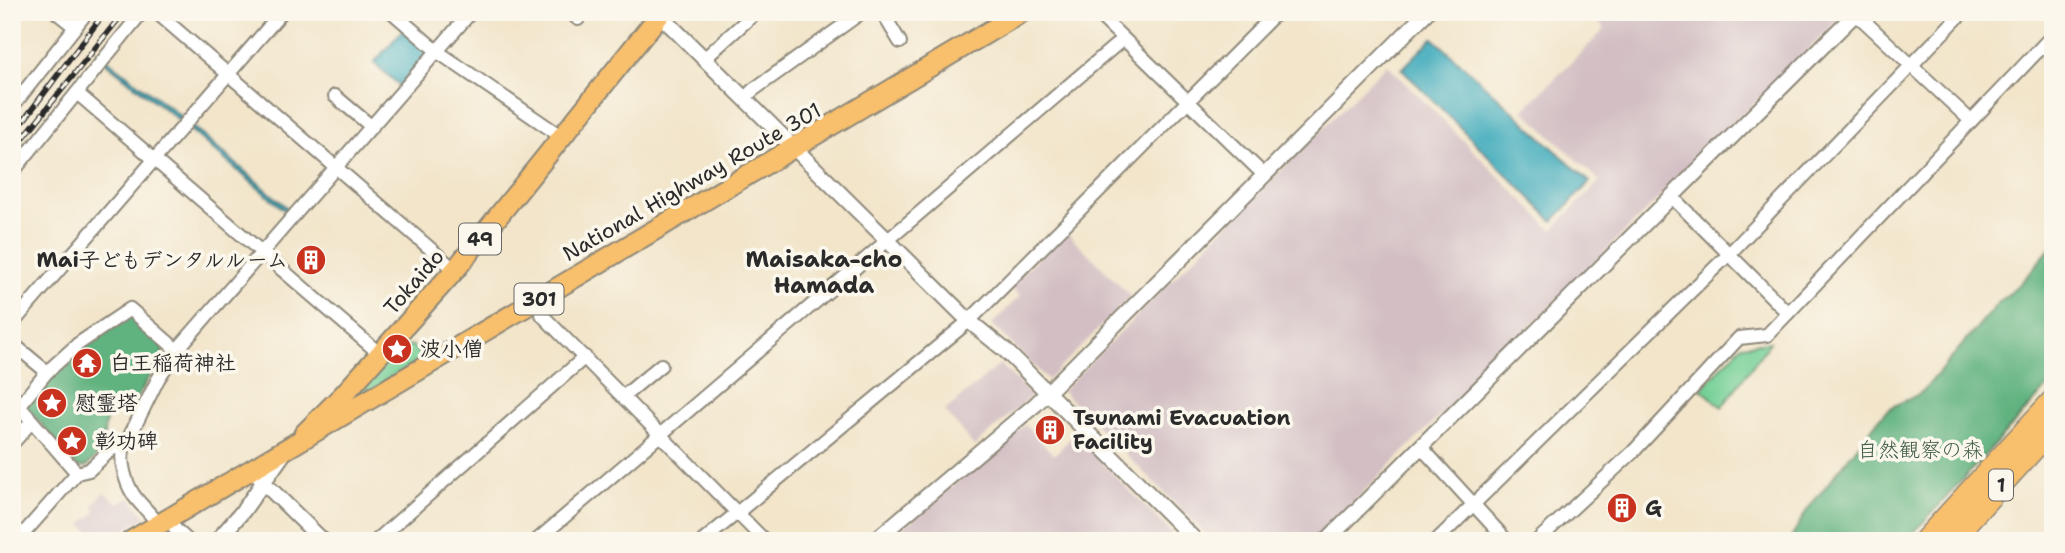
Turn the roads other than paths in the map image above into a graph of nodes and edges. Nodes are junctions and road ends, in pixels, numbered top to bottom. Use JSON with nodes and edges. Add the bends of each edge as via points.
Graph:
{"nodes":[{"id":1,"x":56,"y":12,"type":"edge"},
{"id":2,"x":87,"y":12,"type":"edge"},
{"id":3,"x":142,"y":12,"type":"edge"},
{"id":4,"x":156,"y":12,"type":"edge"},
{"id":5,"x":282,"y":12,"type":"edge"},
{"id":6,"x":392,"y":12,"type":"edge"},
{"id":7,"x":471,"y":12,"type":"edge"},
{"id":8,"x":756,"y":12,"type":"edge"},
{"id":9,"x":862,"y":12,"type":"edge"},
{"id":10,"x":882,"y":12,"type":"edge"},
{"id":11,"x":1023,"y":12,"type":"edge"},
{"id":12,"x":1096,"y":12,"type":"edge"},
{"id":13,"x":1277,"y":12,"type":"edge"},
{"id":14,"x":1427,"y":12,"type":"edge"},
{"id":15,"x":1963,"y":12,"type":"edge"},
{"id":16,"x":660,"y":13,"type":"edge"},
{"id":17,"x":1855,"y":13,"type":"edge"},
{"id":18,"x":72,"y":31,"type":"junction"},
{"id":19,"x":2053,"y":35,"type":"edge"},
{"id":20,"x":1123,"y":39,"type":"junction"},
{"id":21,"x":900,"y":42,"type":"dead end"},
{"id":22,"x":438,"y":52,"type":"junction"},
{"id":23,"x":704,"y":59,"type":"junction"},
{"id":24,"x":1912,"y":65,"type":"junction"},
{"id":25,"x":228,"y":74,"type":"junction"},
{"id":26,"x":77,"y":93,"type":"junction"},
{"id":27,"x":335,"y":96,"type":"dead end"},
{"id":28,"x":744,"y":99,"type":"junction"},
{"id":29,"x":1188,"y":102,"type":"junction"},
{"id":30,"x":12,"y":107,"type":"edge"},
{"id":31,"x":1971,"y":121,"type":"junction"},
{"id":32,"x":372,"y":127,"type":"junction"},
{"id":33,"x":562,"y":137,"type":"junction"},
{"id":34,"x":794,"y":149,"type":"junction"},
{"id":35,"x":155,"y":160,"type":"junction"},
{"id":36,"x":336,"y":167,"type":"junction"},
{"id":37,"x":12,"y":173,"type":"edge"},
{"id":38,"x":1264,"y":176,"type":"junction"},
{"id":39,"x":1672,"y":197,"type":"junction"},
{"id":40,"x":888,"y":241,"type":"junction"},
{"id":41,"x":262,"y":252,"type":"junction"},
{"id":42,"x":1730,"y":254,"type":"junction"},
{"id":43,"x":455,"y":270,"type":"junction"},
{"id":44,"x":535,"y":301,"type":"junction"},
{"id":45,"x":1788,"y":313,"type":"junction"},
{"id":46,"x":969,"y":321,"type":"junction"},
{"id":47,"x":12,"y":324,"type":"edge"},
{"id":48,"x":12,"y":343,"type":"edge"},
{"id":49,"x":177,"y":351,"type":"junction"},
{"id":50,"x":380,"y":354,"type":"junction"},
{"id":51,"x":585,"y":357,"type":"junction"},
{"id":52,"x":661,"y":365,"type":"dead end"},
{"id":53,"x":47,"y":372,"type":"junction"},
{"id":54,"x":1048,"y":393,"type":"junction"},
{"id":55,"x":624,"y":396,"type":"junction"},
{"id":56,"x":2053,"y":400,"type":"edge"},
{"id":57,"x":32,"y":421,"type":"junction"},
{"id":58,"x":2053,"y":428,"type":"edge"},
{"id":59,"x":661,"y":433,"type":"junction"},
{"id":60,"x":12,"y":444,"type":"edge"},
{"id":61,"x":1421,"y":447,"type":"junction"},
{"id":62,"x":123,"y":450,"type":"junction"},
{"id":63,"x":285,"y":451,"type":"junction"},
{"id":64,"x":77,"y":473,"type":"junction"},
{"id":65,"x":259,"y":475,"type":"junction"},
{"id":66,"x":1473,"y":503,"type":"junction"},
{"id":67,"x":738,"y":512,"type":"junction"},
{"id":68,"x":167,"y":527,"type":"junction"},
{"id":69,"x":17,"y":541,"type":"edge"},
{"id":70,"x":131,"y":541,"type":"edge"},
{"id":71,"x":188,"y":541,"type":"edge"},
{"id":72,"x":217,"y":541,"type":"edge"},
{"id":73,"x":323,"y":541,"type":"edge"},
{"id":74,"x":376,"y":541,"type":"edge"},
{"id":75,"x":536,"y":541,"type":"edge"},
{"id":76,"x":703,"y":541,"type":"edge"},
{"id":77,"x":765,"y":541,"type":"edge"},
{"id":78,"x":874,"y":541,"type":"edge"},
{"id":79,"x":1196,"y":541,"type":"edge"},
{"id":80,"x":1326,"y":541,"type":"edge"},
{"id":81,"x":1436,"y":541,"type":"edge"},
{"id":82,"x":1507,"y":541,"type":"edge"},
{"id":83,"x":1536,"y":541,"type":"edge"},
{"id":84,"x":1924,"y":541,"type":"edge"},
{"id":85,"x":1950,"y":541,"type":"edge"}],
"edges":[{"from":1,"to":18,"type":"street"},
{"from":2,"to":18,"type":"street"},
{"from":3,"to":26,"type":"street"},
{"from":4,"to":25,"type":"street"},
{"from":5,"to":25,"type":"street"},
{"from":6,"to":22,"type":"street"},
{"from":7,"to":22,"type":"street"},
{"from":8,"to":23,"type":"street"},
{"from":9,"to":28,"type":"street"},
{"from":10,"to":21,"type":"street"},
{"from":11,"to":34,"type":"main road","name":"National Highway Route 301","number":"301"},
{"from":12,"to":20,"type":"street"},
{"from":13,"to":29,"type":"street"},
{"from":14,"to":38,"type":"street"},
{"from":15,"to":24,"type":"street"},
{"from":16,"to":23,"type":"street"},
{"from":16,"to":33,"type":"main road","name":"Tokaido","number":"49"},
{"from":17,"to":24,"type":"street"},
{"from":17,"to":39,"type":"street"},
{"from":18,"to":30,"type":"street"},
{"from":19,"to":31,"type":"street"},
{"from":20,"to":29,"type":"street"},
{"from":20,"to":40,"type":"street"},
{"from":22,"to":32,"type":"street"},
{"from":22,"to":33,"type":"street"},
{"from":23,"to":28,"type":"street"},
{"from":24,"to":31,"type":"street"},
{"from":24,"to":42,"type":"street"},
{"from":25,"to":35,"type":"street"},
{"from":25,"to":36,"type":"street"},
{"from":26,"to":35,"type":"street"},
{"from":26,"to":37,"type":"street"},
{"from":27,"to":32,"type":"street"},
{"from":28,"to":34,"type":"street"},
{"from":29,"to":38,"type":"street"},
{"from":29,"to":46,"type":"street"},
{"from":31,"to":45,"type":"street"},
{"from":32,"to":36,"type":"street"},
{"from":33,"to":43,"type":"main road","name":"Tokaido","number":"49"},
{"from":34,"to":40,"type":"street"},
{"from":34,"to":44,"type":"main road","name":"National Highway Route 301","number":"301"},
{"from":35,"to":41,"type":"street"},
{"from":35,"to":47,"type":"street"},
{"from":36,"to":41,"type":"street"},
{"from":36,"to":43,"type":"street"},
{"from":38,"to":54,"type":"street"},
{"from":39,"to":42,"type":"street"},
{"from":39,"to":61,"type":"street"},
{"from":40,"to":46,"type":"street"},
{"from":40,"to":59,"type":"street"},
{"from":41,"to":49,"type":"street"},
{"from":41,"to":50,"type":"street"},
{"from":42,"to":45,"type":"street"},
{"from":42,"to":66,"type":"street"},
{"from":43,"to":50,"type":"main road","name":"Tokaido","number":"49"},
{"from":44,"to":51,"type":"street","via":[[543,316]]},
{"from":44,"to":63,"type":"main road","name":"National Highway Route 301","number":"301"},
{"from":45,"to":83,"type":"street","via":[[1766,335],[1739,338],[1633,452]]},
{"from":46,"to":54,"type":"street"},
{"from":46,"to":67,"type":"street"},
{"from":48,"to":53,"type":"street"},
{"from":49,"to":53,"type":"street","via":[[131,309],[78,344]]},
{"from":49,"to":62,"type":"street"},
{"from":50,"to":63,"type":"main road","name":"Tokaido","number":"49"},
{"from":51,"to":55,"type":"street"},
{"from":51,"to":74,"type":"street"},
{"from":52,"to":55,"type":"street"},
{"from":53,"to":57,"type":"street","via":[[19,406]]},
{"from":54,"to":78,"type":"street"},
{"from":54,"to":79,"type":"street"},
{"from":55,"to":59,"type":"street"},
{"from":56,"to":84,"type":"highway","number":"1"},
{"from":57,"to":60,"type":"street"},
{"from":57,"to":64,"type":"street"},
{"from":58,"to":85,"type":"highway","number":"1"},
{"from":59,"to":67,"type":"street"},
{"from":59,"to":75,"type":"street"},
{"from":61,"to":66,"type":"street"},
{"from":61,"to":80,"type":"street"},
{"from":62,"to":64,"type":"street","via":[[114,447],[89,470]]},
{"from":62,"to":68,"type":"street","via":[[122,463],[133,495]]},
{"from":63,"to":65,"type":"main road","name":"National Highway Route 301","number":"301"},
{"from":64,"to":69,"type":"street"},
{"from":65,"to":68,"type":"main road","name":"National Highway Route 301","number":"301"},
{"from":65,"to":72,"type":"street"},
{"from":65,"to":73,"type":"street"},
{"from":66,"to":81,"type":"street"},
{"from":66,"to":82,"type":"street"},
{"from":67,"to":76,"type":"street"},
{"from":67,"to":77,"type":"street"},
{"from":68,"to":70,"type":"main road","name":"National Highway Route 301","number":"301"},
{"from":68,"to":71,"type":"street"}]}
